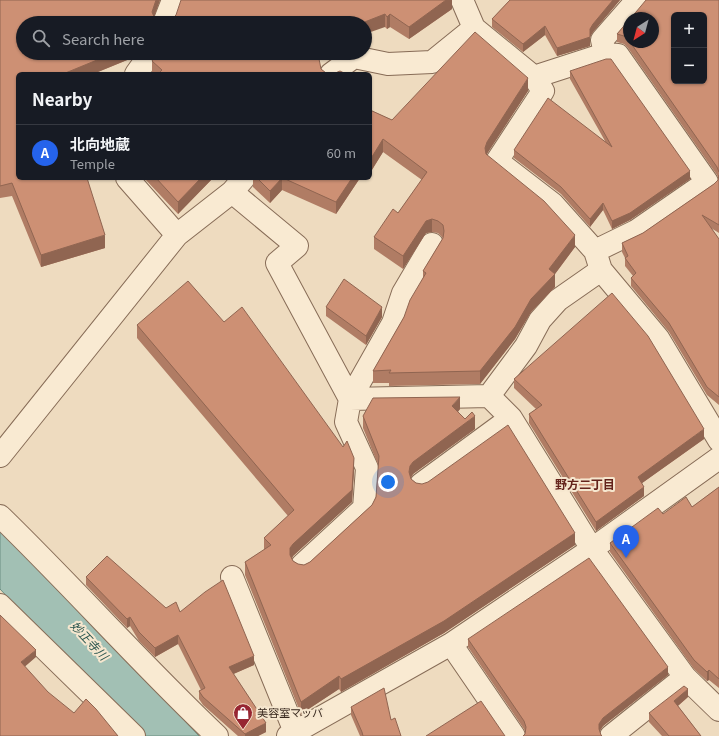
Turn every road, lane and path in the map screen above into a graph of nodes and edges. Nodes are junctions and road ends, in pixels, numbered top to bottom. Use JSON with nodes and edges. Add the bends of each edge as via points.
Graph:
{"nodes":[{"id":1,"x":173,"y":0,"type":"edge"},
{"id":2,"x":462,"y":0,"type":"edge"},
{"id":3,"x":637,"y":0,"type":"edge"},
{"id":4,"x":167,"y":16,"type":"edge"},
{"id":5,"x":474,"y":28,"type":"junction"},
{"id":6,"x":605,"y":54,"type":"junction"},
{"id":7,"x":147,"y":60,"type":"edge"},
{"id":8,"x":350,"y":60,"type":"edge"},
{"id":9,"x":369,"y":60,"type":"edge"},
{"id":10,"x":138,"y":72,"type":"edge"},
{"id":11,"x":334,"y":72,"type":"edge"},
{"id":12,"x":534,"y":77,"type":"junction"},
{"id":13,"x":129,"y":180,"type":"edge"},
{"id":14,"x":238,"y":185,"type":"edge"},
{"id":15,"x":178,"y":235,"type":"junction"},
{"id":16,"x":432,"y":244,"type":"dead end"},
{"id":17,"x":598,"y":260,"type":"junction"},
{"id":18,"x":489,"y":396,"type":"junction"},
{"id":19,"x":350,"y":399,"type":"junction"},
{"id":20,"x":510,"y":418,"type":"junction"},
{"id":21,"x":719,"y":440,"type":"edge"},
{"id":22,"x":0,"y":456,"type":"edge"},
{"id":23,"x":719,"y":458,"type":"edge"},
{"id":24,"x":422,"y":484,"type":"edge"},
{"id":25,"x":0,"y":516,"type":"edge"},
{"id":26,"x":592,"y":548,"type":"junction"},
{"id":27,"x":302,"y":566,"type":"edge"},
{"id":28,"x":232,"y":578,"type":"dead end"},
{"id":29,"x":1,"y":609,"type":"edge"},
{"id":30,"x":451,"y":644,"type":"junction"},
{"id":31,"x":684,"y":677,"type":"junction"},
{"id":32,"x":719,"y":710,"type":"edge"},
{"id":33,"x":292,"y":734,"type":"edge"},
{"id":34,"x":134,"y":736,"type":"edge"},
{"id":35,"x":217,"y":736,"type":"edge"},
{"id":36,"x":514,"y":736,"type":"edge"},
{"id":37,"x":612,"y":736,"type":"edge"}],
"edges":[{"from":1,"to":4,"type":"street"},
{"from":2,"to":5,"type":"street"},
{"from":3,"to":6,"type":"street","via":[[602,40]]},
{"from":5,"to":9,"type":"street","via":[[432,62],[388,64]]},
{"from":5,"to":12,"type":"street"},
{"from":6,"to":12,"type":"street"},
{"from":6,"to":17,"type":"street","via":[[618,55],[622,60],[707,182]]},
{"from":7,"to":10,"type":"street"},
{"from":8,"to":11,"type":"street"},
{"from":12,"to":17,"type":"street","via":[[543,91],[497,161],[553,204]]},
{"from":13,"to":15,"type":"street"},
{"from":14,"to":15,"type":"street"},
{"from":14,"to":19,"type":"street","via":[[297,246],[277,263]]},
{"from":15,"to":22,"type":"street"},
{"from":16,"to":19,"type":"street","via":[[403,292],[393,323]]},
{"from":17,"to":18,"type":"street","via":[[540,320],[526,346]]},
{"from":17,"to":21,"type":"street","via":[[658,338]]},
{"from":18,"to":19,"type":"street"},
{"from":18,"to":20,"type":"street"},
{"from":19,"to":27,"type":"street","via":[[346,422],[367,468],[364,508]]},
{"from":20,"to":24,"type":"street"},
{"from":20,"to":26,"type":"street"},
{"from":23,"to":26,"type":"street"},
{"from":25,"to":35,"type":"street"},
{"from":26,"to":30,"type":"street"},
{"from":26,"to":31,"type":"street"},
{"from":28,"to":33,"type":"street"},
{"from":29,"to":34,"type":"street"},
{"from":30,"to":33,"type":"street"},
{"from":30,"to":36,"type":"street"},
{"from":31,"to":32,"type":"street"},
{"from":31,"to":37,"type":"street"}]}
